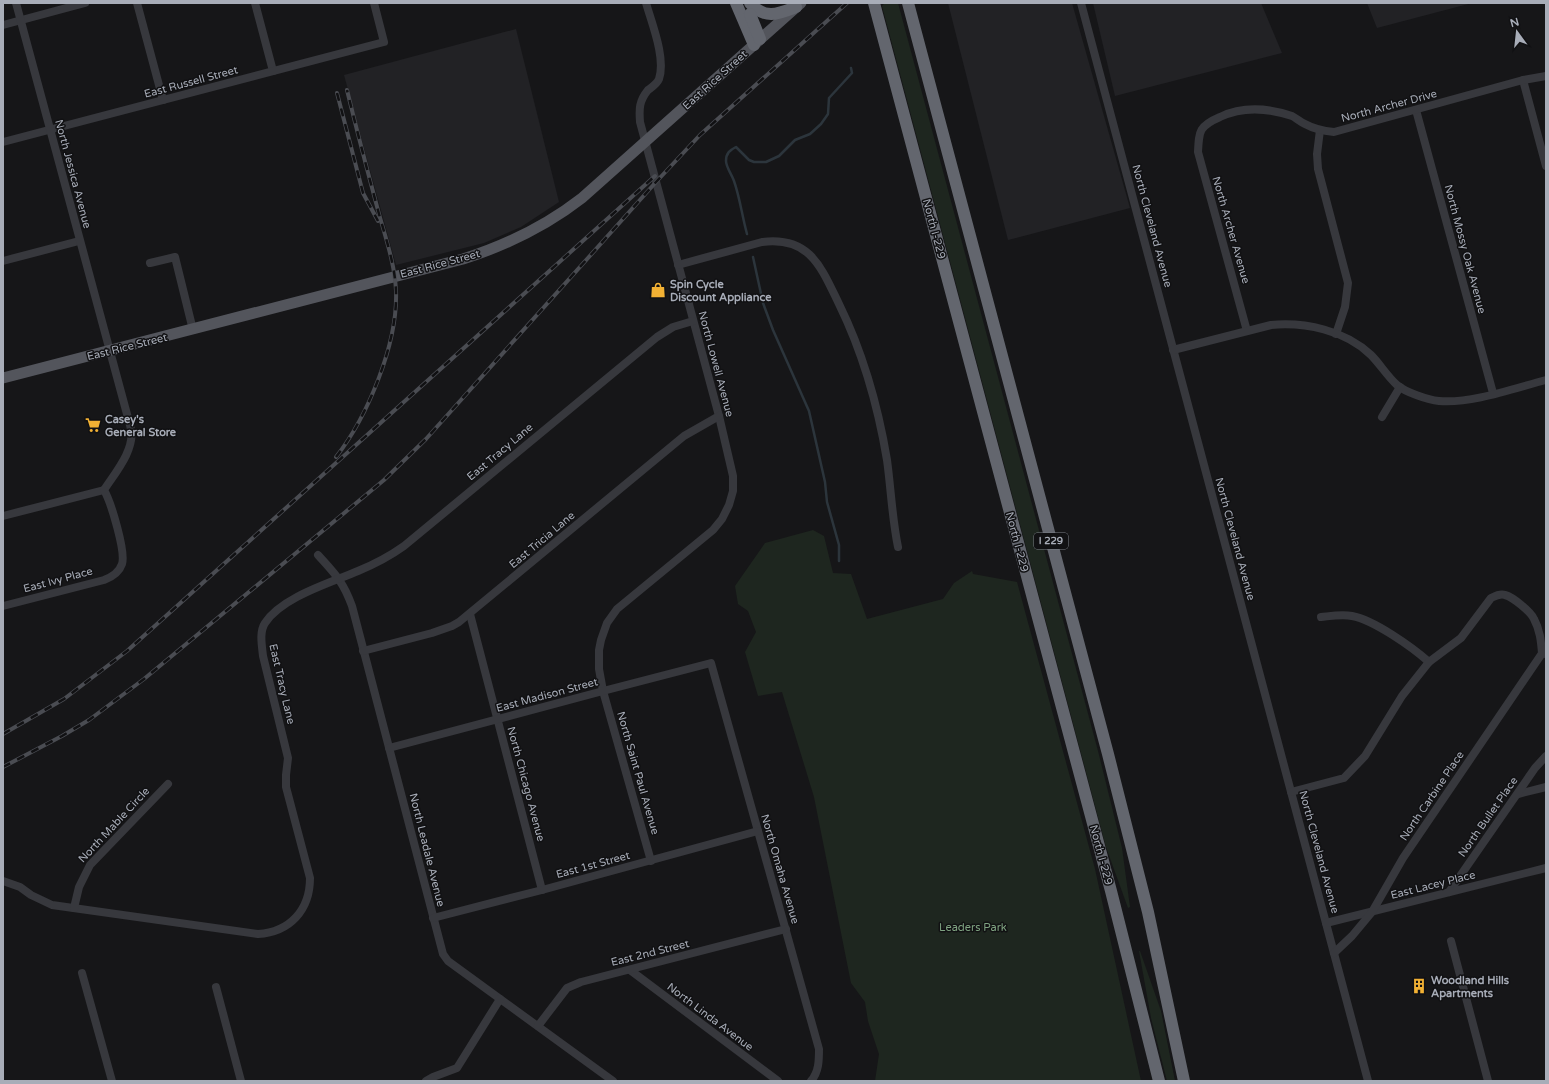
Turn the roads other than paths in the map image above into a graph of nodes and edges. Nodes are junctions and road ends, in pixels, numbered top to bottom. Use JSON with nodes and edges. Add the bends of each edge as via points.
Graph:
{"nodes":[{"id":1,"x":16,"y":3,"type":"edge"},
{"id":2,"x":85,"y":3,"type":"edge"},
{"id":3,"x":137,"y":3,"type":"edge"},
{"id":4,"x":255,"y":3,"type":"edge"},
{"id":5,"x":374,"y":3,"type":"edge"},
{"id":6,"x":646,"y":3,"type":"edge"},
{"id":7,"x":736,"y":3,"type":"edge"},
{"id":8,"x":745,"y":3,"type":"edge"},
{"id":9,"x":750,"y":3,"type":"edge"},
{"id":10,"x":874,"y":3,"type":"edge"},
{"id":11,"x":908,"y":3,"type":"edge"},
{"id":12,"x":1081,"y":3,"type":"edge"},
{"id":13,"x":799,"y":5,"type":"edge"},
{"id":14,"x":21,"y":20,"type":"junction"},
{"id":15,"x":3,"y":25,"type":"edge"},
{"id":16,"x":757,"y":42,"type":"junction"},
{"id":17,"x":273,"y":71,"type":"junction"},
{"id":18,"x":1546,"y":76,"type":"edge"},
{"id":19,"x":1523,"y":80,"type":"junction"},
{"id":20,"x":163,"y":100,"type":"junction"},
{"id":21,"x":1416,"y":110,"type":"junction"},
{"id":22,"x":49,"y":130,"type":"junction"},
{"id":23,"x":1320,"y":130,"type":"junction"},
{"id":24,"x":1199,"y":134,"type":"joint"},
{"id":25,"x":3,"y":142,"type":"edge"},
{"id":26,"x":645,"y":142,"type":"junction"},
{"id":27,"x":1546,"y":166,"type":"edge"},
{"id":28,"x":79,"y":241,"type":"junction"},
{"id":29,"x":3,"y":261,"type":"edge"},
{"id":30,"x":150,"y":263,"type":"dead end"},
{"id":31,"x":678,"y":265,"type":"junction"},
{"id":32,"x":693,"y":322,"type":"junction"},
{"id":33,"x":194,"y":330,"type":"junction"},
{"id":34,"x":1247,"y":331,"type":"junction"},
{"id":35,"x":1336,"y":334,"type":"junction"},
{"id":36,"x":1173,"y":350,"type":"junction"},
{"id":37,"x":110,"y":351,"type":"junction"},
{"id":38,"x":3,"y":378,"type":"edge"},
{"id":39,"x":1546,"y":380,"type":"edge"},
{"id":40,"x":1400,"y":387,"type":"junction"},
{"id":41,"x":1493,"y":393,"type":"junction"},
{"id":42,"x":719,"y":416,"type":"junction"},
{"id":43,"x":1382,"y":416,"type":"dead end"},
{"id":44,"x":104,"y":490,"type":"junction"},
{"id":45,"x":3,"y":516,"type":"edge"},
{"id":46,"x":898,"y":547,"type":"dead end"},
{"id":47,"x":318,"y":555,"type":"dead end"},
{"id":48,"x":340,"y":578,"type":"junction"},
{"id":49,"x":3,"y":606,"type":"edge"},
{"id":50,"x":470,"y":614,"type":"junction"},
{"id":51,"x":1321,"y":618,"type":"dead end"},
{"id":52,"x":363,"y":651,"type":"junction"},
{"id":53,"x":1545,"y":652,"type":"edge"},
{"id":54,"x":1430,"y":662,"type":"junction"},
{"id":55,"x":712,"y":663,"type":"joint"},
{"id":56,"x":603,"y":691,"type":"junction"},
{"id":57,"x":498,"y":720,"type":"junction"},
{"id":58,"x":390,"y":748,"type":"junction"},
{"id":59,"x":1546,"y":756,"type":"edge"},
{"id":60,"x":168,"y":784,"type":"dead end"},
{"id":61,"x":1546,"y":787,"type":"edge"},
{"id":62,"x":1291,"y":792,"type":"junction"},
{"id":63,"x":1518,"y":794,"type":"junction"},
{"id":64,"x":758,"y":832,"type":"junction"},
{"id":65,"x":651,"y":861,"type":"junction"},
{"id":66,"x":1546,"y":868,"type":"edge"},
{"id":67,"x":3,"y":881,"type":"edge"},
{"id":68,"x":542,"y":890,"type":"junction"},
{"id":69,"x":1449,"y":892,"type":"junction"},
{"id":70,"x":74,"y":908,"type":"junction"},
{"id":71,"x":1372,"y":912,"type":"junction"},
{"id":72,"x":433,"y":918,"type":"junction"},
{"id":73,"x":1326,"y":923,"type":"junction"},
{"id":74,"x":786,"y":929,"type":"junction"},
{"id":75,"x":1451,"y":941,"type":"dead end"},
{"id":76,"x":1334,"y":954,"type":"junction"},
{"id":77,"x":630,"y":970,"type":"junction"},
{"id":78,"x":82,"y":973,"type":"dead end"},
{"id":79,"x":216,"y":987,"type":"dead end"},
{"id":80,"x":500,"y":999,"type":"junction"},
{"id":81,"x":538,"y":1026,"type":"junction"},
{"id":82,"x":112,"y":1081,"type":"edge"},
{"id":83,"x":241,"y":1081,"type":"edge"},
{"id":84,"x":426,"y":1081,"type":"edge"},
{"id":85,"x":612,"y":1081,"type":"edge"},
{"id":86,"x":778,"y":1081,"type":"edge"},
{"id":87,"x":812,"y":1081,"type":"edge"},
{"id":88,"x":1159,"y":1081,"type":"edge"},
{"id":89,"x":1184,"y":1081,"type":"edge"},
{"id":90,"x":1368,"y":1081,"type":"edge"},
{"id":91,"x":1488,"y":1081,"type":"edge"}],
"edges":[{"from":1,"to":14,"type":"street","name":"North Jessica Avenue"},
{"from":2,"to":14,"type":"street"},
{"from":3,"to":20,"type":"street"},
{"from":4,"to":17,"type":"street"},
{"from":5,"to":17,"type":"street","name":"East Russell Street","via":[[384,42]]},
{"from":6,"to":26,"type":"street","name":"North Lowell Avenue","via":[[662,68],[658,82],[648,91],[639,106]]},
{"from":7,"to":16,"type":"highway"},
{"from":8,"to":16,"type":"highway"},
{"from":9,"to":13,"type":"highway","via":[[762,13],[769,14]]},
{"from":10,"to":88,"type":"highway","name":"North I-229","number":"I 229"},
{"from":11,"to":89,"type":"highway","number":"I 229","via":[[1110,761],[1148,912]]},
{"from":12,"to":36,"type":"street","name":"North Cleveland Avenue"},
{"from":13,"to":16,"type":"main road","name":"East Rice Street"},
{"from":14,"to":15,"type":"street"},
{"from":14,"to":22,"type":"street","name":"North Jessica Avenue"},
{"from":16,"to":26,"type":"main road","name":"East Rice Street"},
{"from":17,"to":20,"type":"street","name":"East Russell Street"},
{"from":18,"to":19,"type":"street","name":"North Archer Drive"},
{"from":19,"to":21,"type":"street","name":"North Archer Drive"},
{"from":19,"to":27,"type":"street"},
{"from":20,"to":22,"type":"street","name":"East Russell Street"},
{"from":21,"to":23,"type":"street","name":"North Archer Drive","via":[[1334,132]]},
{"from":21,"to":41,"type":"street","name":"North Mossy Oak Avenue"},
{"from":22,"to":25,"type":"street","name":"East Russell Street"},
{"from":22,"to":28,"type":"street","name":"North Jessica Avenue"},
{"from":23,"to":24,"type":"street","name":"North Archer Drive","via":[[1292,117],[1263,109],[1247,108],[1224,114],[1208,122]]},
{"from":23,"to":35,"type":"street","via":[[1318,169],[1348,283],[1345,307]]},
{"from":24,"to":34,"type":"street","name":"North Archer Avenue","via":[[1198,152]]},
{"from":26,"to":31,"type":"street","name":"North Lowell Avenue"},
{"from":26,"to":33,"type":"main road","name":"East Rice Street","via":[[567,210],[514,240],[463,259]]},
{"from":28,"to":29,"type":"street"},
{"from":28,"to":37,"type":"street","name":"North Jessica Avenue"},
{"from":30,"to":33,"type":"street","via":[[175,257]]},
{"from":31,"to":32,"type":"street","name":"North Lowell Avenue"},
{"from":31,"to":46,"type":"street","via":[[775,240],[802,248],[817,261],[846,319],[872,390],[887,461],[893,524]]},
{"from":32,"to":42,"type":"street","name":"North Lowell Avenue"},
{"from":32,"to":48,"type":"street","name":"East Tracy Lane","via":[[673,327],[657,336],[404,546],[390,556]]},
{"from":33,"to":37,"type":"main road","name":"East Rice Street"},
{"from":34,"to":35,"type":"street","via":[[1285,324],[1317,328]]},
{"from":34,"to":36,"type":"street"},
{"from":35,"to":40,"type":"street","via":[[1370,354]]},
{"from":36,"to":62,"type":"street","name":"North Cleveland Avenue"},
{"from":37,"to":38,"type":"main road","name":"East Rice Street"},
{"from":37,"to":44,"type":"street","name":"North Jessica Avenue","via":[[132,440]]},
{"from":39,"to":41,"type":"street"},
{"from":40,"to":41,"type":"street","via":[[1418,396],[1438,401],[1465,400]]},
{"from":40,"to":43,"type":"street"},
{"from":42,"to":50,"type":"street","name":"East Tricia Lane","via":[[684,436]]},
{"from":42,"to":56,"type":"street","name":"North Lowell Avenue","via":[[733,476],[733,491],[729,505],[713,530],[624,603],[612,616],[603,633],[599,650]]},
{"from":44,"to":45,"type":"street"},
{"from":44,"to":49,"type":"street","name":"East Ivy Place","via":[[110,500],[122,550],[123,563],[118,572],[104,580]]},
{"from":47,"to":48,"type":"street","name":"North Leadale Avenue"},
{"from":48,"to":52,"type":"street","name":"North Leadale Avenue","via":[[352,606]]},
{"from":48,"to":70,"type":"street","name":"East Tracy Lane","via":[[287,602],[273,612],[264,624],[261,639],[262,656],[287,750],[286,787],[310,878],[309,892],[297,917],[281,929],[258,934]]},
{"from":50,"to":52,"type":"street","name":"East Tricia Lane","via":[[452,626]]},
{"from":50,"to":57,"type":"street","name":"North Chicago Avenue"},
{"from":51,"to":54,"type":"street","via":[[1345,615],[1365,620],[1400,640]]},
{"from":52,"to":58,"type":"street","name":"North Leadale Avenue"},
{"from":53,"to":54,"type":"street","via":[[1531,614],[1505,594],[1497,594],[1491,598],[1462,638]]},
{"from":53,"to":71,"type":"street","name":"North Carbine Place","via":[[1403,858]]},
{"from":54,"to":62,"type":"street","via":[[1402,696],[1365,756],[1344,778]]},
{"from":55,"to":56,"type":"street","name":"East Madison Street"},
{"from":55,"to":64,"type":"street","name":"North Omaha Avenue"},
{"from":56,"to":57,"type":"street","name":"East Madison Street"},
{"from":56,"to":65,"type":"street","name":"North Saint Paul Avenue"},
{"from":57,"to":58,"type":"street","name":"East Madison Street"},
{"from":57,"to":68,"type":"street","name":"North Chicago Avenue"},
{"from":58,"to":72,"type":"street","name":"North Leadale Avenue"},
{"from":59,"to":63,"type":"street","name":"North Bullet Place"},
{"from":60,"to":70,"type":"street","name":"North Mable Circle","via":[[90,865],[78,887]]},
{"from":61,"to":63,"type":"street"},
{"from":62,"to":73,"type":"street","name":"North Cleveland Avenue"},
{"from":63,"to":69,"type":"street","name":"North Bullet Place"},
{"from":64,"to":65,"type":"street","name":"East 1st Street"},
{"from":64,"to":74,"type":"street","name":"North Omaha Avenue"},
{"from":65,"to":68,"type":"street","name":"East 1st Street"},
{"from":66,"to":69,"type":"street","name":"East Lacey Place"},
{"from":67,"to":70,"type":"street","name":"East Tracy Lane","via":[[20,887],[52,905]]},
{"from":68,"to":72,"type":"street","name":"East 1st Street"},
{"from":69,"to":71,"type":"street","name":"East Lacey Place"},
{"from":71,"to":73,"type":"street","name":"East Lacey Place"},
{"from":71,"to":76,"type":"street","name":"North Carbine Place"},
{"from":72,"to":80,"type":"street","name":"North Leadale Avenue","via":[[446,958]]},
{"from":73,"to":76,"type":"street","name":"North Cleveland Avenue"},
{"from":74,"to":77,"type":"street","name":"East 2nd Street"},
{"from":74,"to":87,"type":"street","name":"North Omaha Avenue","via":[[819,1049],[819,1062]]},
{"from":75,"to":91,"type":"street"},
{"from":76,"to":90,"type":"street","name":"North Cleveland Avenue"},
{"from":77,"to":81,"type":"street","name":"East 2nd Street","via":[[567,988]]},
{"from":77,"to":86,"type":"street","name":"North Linda Avenue"},
{"from":78,"to":82,"type":"street"},
{"from":79,"to":83,"type":"street"},
{"from":80,"to":81,"type":"street","name":"North Leadale Avenue"},
{"from":80,"to":84,"type":"street","via":[[457,1068]]},
{"from":81,"to":85,"type":"street","name":"North Leadale Avenue"}]}
